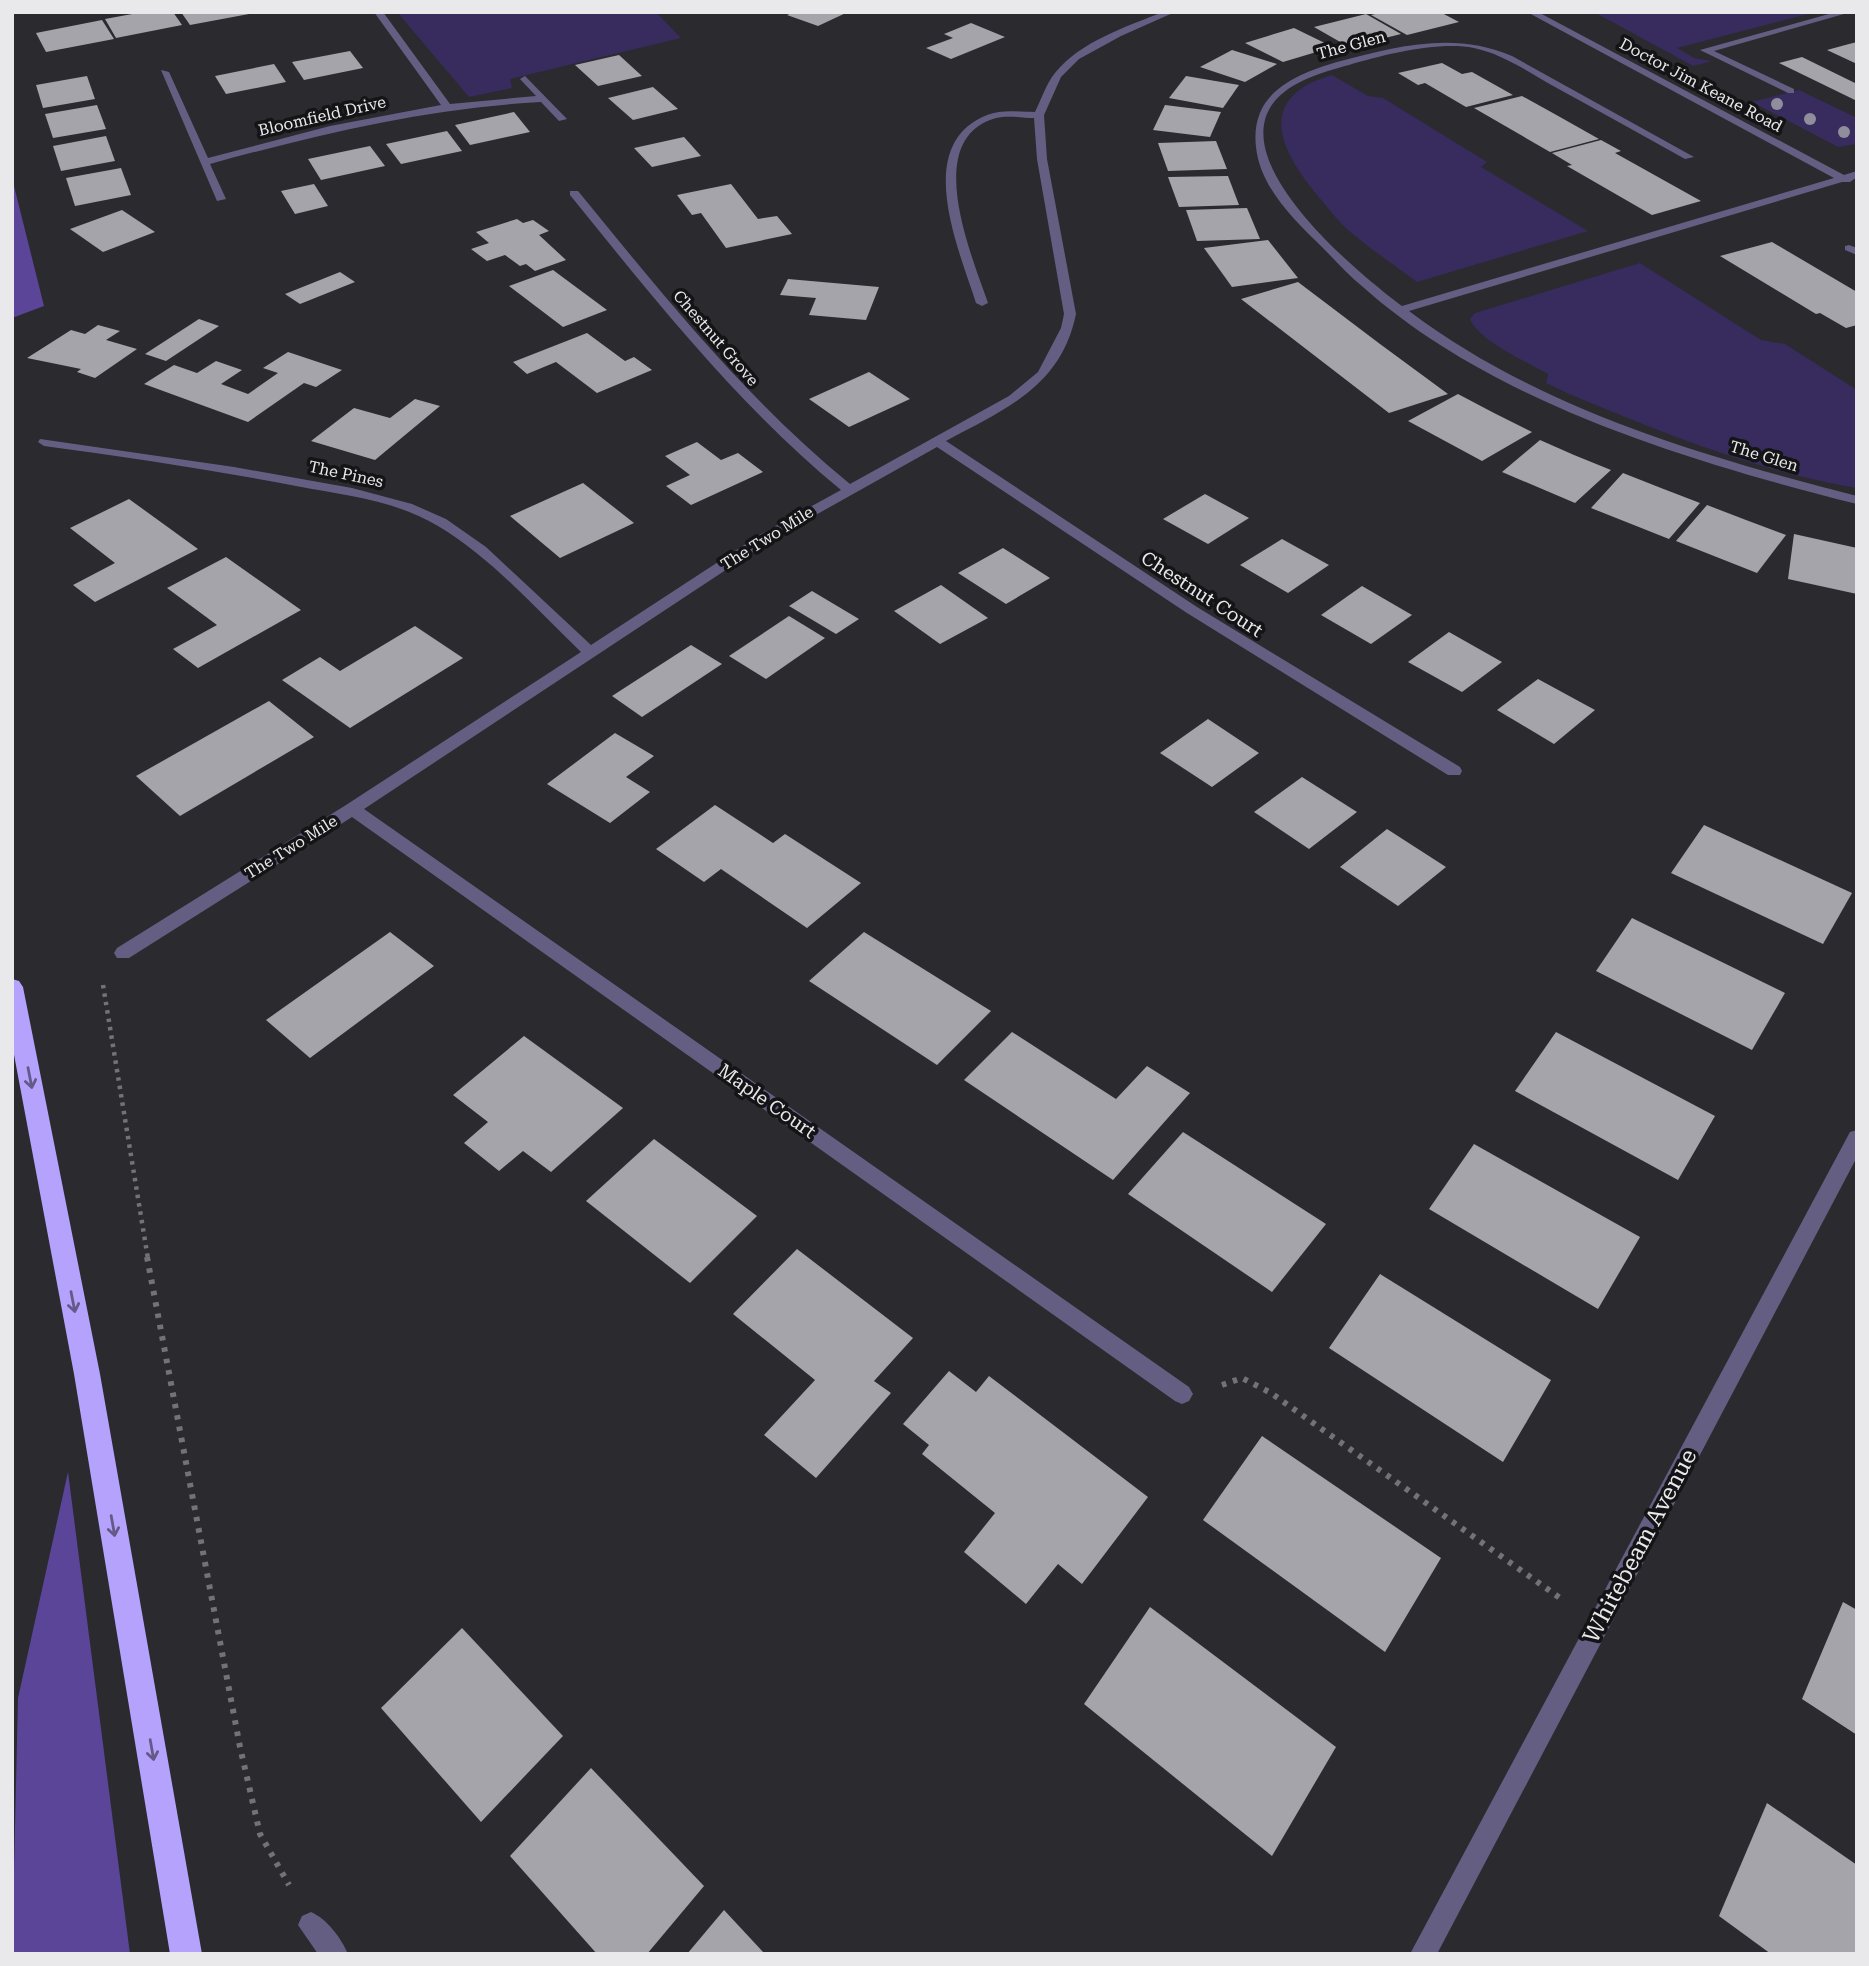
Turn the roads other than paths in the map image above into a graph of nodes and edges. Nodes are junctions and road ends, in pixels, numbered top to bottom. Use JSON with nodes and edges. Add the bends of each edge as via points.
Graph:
{"nodes":[{"id":1,"x":378,"y":12,"type":"edge"},
{"id":2,"x":1171,"y":12,"type":"edge"},
{"id":3,"x":1531,"y":12,"type":"edge"},
{"id":4,"x":1847,"y":12,"type":"edge"},
{"id":5,"x":164,"y":72,"type":"dead end"},
{"id":6,"x":525,"y":79,"type":"dead end"},
{"id":7,"x":1791,"y":91,"type":"dead end"},
{"id":8,"x":543,"y":99,"type":"junction"},
{"id":9,"x":447,"y":106,"type":"junction"},
{"id":10,"x":1039,"y":116,"type":"junction"},
{"id":11,"x":562,"y":118,"type":"dead end"},
{"id":12,"x":1689,"y":157,"type":"dead end"},
{"id":13,"x":205,"y":162,"type":"junction"},
{"id":14,"x":1857,"y":174,"type":"edge"},
{"id":15,"x":1843,"y":178,"type":"junction"},
{"id":16,"x":1857,"y":186,"type":"edge"},
{"id":17,"x":574,"y":193,"type":"dead end"},
{"id":18,"x":221,"y":199,"type":"dead end"},
{"id":19,"x":982,"y":303,"type":"dead end"},
{"id":20,"x":1401,"y":310,"type":"junction"},
{"id":21,"x":936,"y":440,"type":"junction"},
{"id":22,"x":44,"y":442,"type":"dead end"},
{"id":23,"x":848,"y":489,"type":"junction"},
{"id":24,"x":1857,"y":499,"type":"edge"},
{"id":25,"x":590,"y":652,"type":"junction"},
{"id":26,"x":1454,"y":771,"type":"dead end"},
{"id":27,"x":352,"y":809,"type":"junction"},
{"id":28,"x":123,"y":953,"type":"road end"},
{"id":29,"x":12,"y":987,"type":"edge"},
{"id":30,"x":1857,"y":1138,"type":"edge"},
{"id":31,"x":1182,"y":1394,"type":"road end"},
{"id":32,"x":311,"y":1925,"type":"road end"},
{"id":33,"x":187,"y":1954,"type":"edge"},
{"id":34,"x":335,"y":1954,"type":"edge"},
{"id":35,"x":1423,"y":1954,"type":"edge"}],
"edges":[{"from":1,"to":9,"type":"street"},
{"from":2,"to":10,"type":"street","via":[[1118,34],[1064,66]]},
{"from":3,"to":15,"type":"street","name":"Doctor Jim Keane Road"},
{"from":4,"to":7,"type":"street","via":[[1705,50]]},
{"from":5,"to":13,"type":"street"},
{"from":6,"to":8,"type":"street"},
{"from":8,"to":9,"type":"street","name":"Bloomfield Drive"},
{"from":8,"to":11,"type":"street"},
{"from":9,"to":13,"type":"street","name":"Bloomfield Drive","via":[[316,131]]},
{"from":10,"to":19,"type":"street","via":[[988,118],[960,139],[949,163],[951,200]]},
{"from":10,"to":21,"type":"street","name":"The Two Mile","via":[[1042,159],[1069,302],[1067,328],[1043,374],[1013,399]]},
{"from":12,"to":20,"type":"street","name":"The Glen","via":[[1509,58],[1478,46],[1398,51],[1302,78],[1271,98],[1265,109],[1261,140],[1267,172],[1341,263]]},
{"from":13,"to":18,"type":"street"},
{"from":14,"to":15,"type":"street"},
{"from":15,"to":16,"type":"street","name":"Doctor Jim Keane Road"},
{"from":15,"to":20,"type":"street"},
{"from":17,"to":23,"type":"street","name":"Chestnut Grove","via":[[701,349],[752,403]]},
{"from":20,"to":24,"type":"street","name":"The Glen","via":[[1492,370],[1564,406],[1746,470]]},
{"from":21,"to":23,"type":"street","name":"The Two Mile"},
{"from":21,"to":26,"type":"street","name":"Chestnut Court","via":[[1045,517]]},
{"from":22,"to":25,"type":"street","name":"The Pines","via":[[220,467],[337,489],[416,511],[472,543]]},
{"from":23,"to":25,"type":"street","name":"The Two Mile"},
{"from":25,"to":27,"type":"street","name":"The Two Mile"},
{"from":27,"to":28,"type":"street","name":"The Two Mile"},
{"from":27,"to":31,"type":"street","name":"Maple Court"},
{"from":29,"to":33,"type":"highway","one_way":true,"via":[[87,1374]]},
{"from":30,"to":35,"type":"street","name":"Whitebeam Avenue"},
{"from":32,"to":34,"type":"street"}]}
